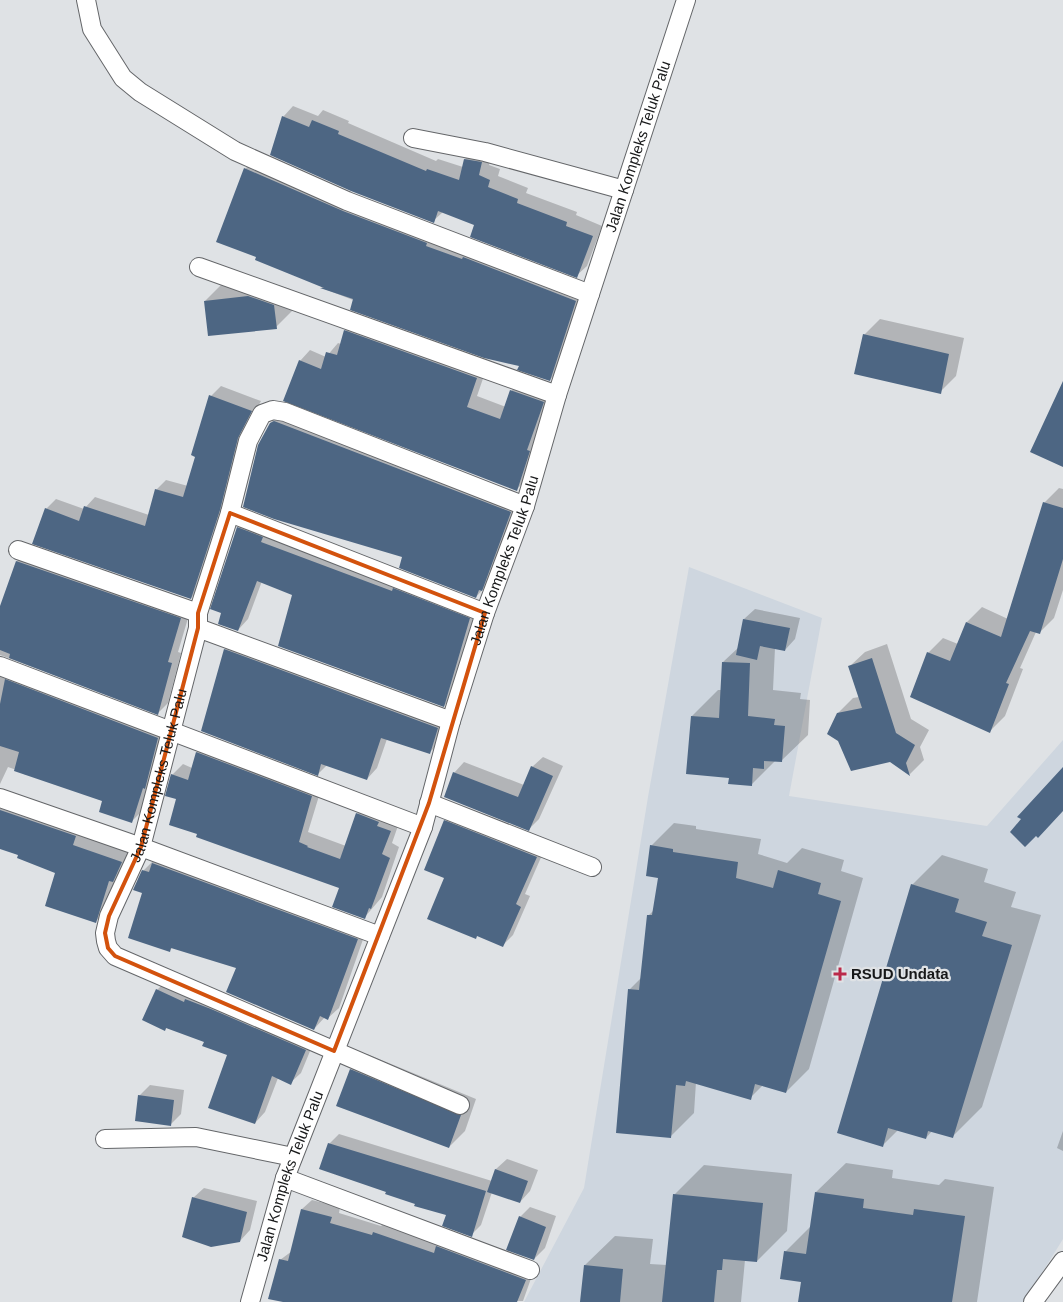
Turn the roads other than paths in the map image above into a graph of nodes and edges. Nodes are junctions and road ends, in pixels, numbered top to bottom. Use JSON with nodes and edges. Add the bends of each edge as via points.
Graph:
{"nodes":[{"id":1,"x":86,"y":0,"type":"edge"},
{"id":2,"x":686,"y":0,"type":"edge"},
{"id":3,"x":413,"y":138,"type":"dead end"},
{"id":4,"x":624,"y":190,"type":"junction"},
{"id":5,"x":199,"y":267,"type":"dead end"},
{"id":6,"x":590,"y":294,"type":"junction"},
{"id":7,"x":557,"y":395,"type":"junction"},
{"id":8,"x":525,"y":506,"type":"junction"},
{"id":9,"x":230,"y":513,"type":"junction"},
{"id":10,"x":18,"y":550,"type":"dead end"},
{"id":11,"x":485,"y":614,"type":"junction"},
{"id":12,"x":198,"y":621,"type":"junction"},
{"id":13,"x":0,"y":666,"type":"edge"},
{"id":14,"x":451,"y":721,"type":"junction"},
{"id":15,"x":172,"y":732,"type":"junction"},
{"id":16,"x":0,"y":798,"type":"edge"},
{"id":17,"x":429,"y":803,"type":"junction"},
{"id":18,"x":423,"y":827,"type":"junction"},
{"id":19,"x":141,"y":846,"type":"junction"},
{"id":20,"x":592,"y":867,"type":"dead end"},
{"id":21,"x":380,"y":936,"type":"junction"},
{"id":22,"x":334,"y":1051,"type":"junction"},
{"id":23,"x":460,"y":1105,"type":"dead end"},
{"id":24,"x":106,"y":1139,"type":"dead end"},
{"id":25,"x":293,"y":1157,"type":"junction"},
{"id":26,"x":285,"y":1178,"type":"junction"},
{"id":27,"x":1063,"y":1262,"type":"edge"},
{"id":28,"x":530,"y":1270,"type":"dead end"},
{"id":29,"x":250,"y":1302,"type":"edge"},
{"id":30,"x":1033,"y":1302,"type":"edge"}],
"edges":[{"from":1,"to":6,"type":"street","via":[[92,28],[123,78],[235,151],[347,201]]},
{"from":2,"to":4,"type":"street","name":"Jalan Kompleks Teluk Palu"},
{"from":3,"to":4,"type":"street","via":[[485,152]]},
{"from":4,"to":6,"type":"street","name":"Jalan Kompleks Teluk Palu"},
{"from":5,"to":7,"type":"street"},
{"from":6,"to":7,"type":"street","name":"Jalan Kompleks Teluk Palu"},
{"from":7,"to":8,"type":"street","name":"Jalan Kompleks Teluk Palu"},
{"from":8,"to":9,"type":"street","name":"Jalan Kompleks Teluk Palu","via":[[313,422],[273,410],[262,414],[248,441]]},
{"from":8,"to":11,"type":"street","name":"Jalan Kompleks Teluk Palu"},
{"from":9,"to":11,"type":"street"},
{"from":9,"to":12,"type":"street","name":"Jalan Kompleks Teluk Palu"},
{"from":10,"to":12,"type":"street"},
{"from":11,"to":14,"type":"street","name":"Jalan Kompleks Teluk Palu"},
{"from":12,"to":14,"type":"street"},
{"from":12,"to":15,"type":"street","name":"Jalan Kompleks Teluk Palu"},
{"from":13,"to":15,"type":"street"},
{"from":14,"to":17,"type":"street","name":"Jalan Kompleks Teluk Palu"},
{"from":15,"to":18,"type":"street"},
{"from":15,"to":19,"type":"street","name":"Jalan Kompleks Teluk Palu"},
{"from":16,"to":19,"type":"street"},
{"from":17,"to":18,"type":"street","name":"Jalan Kompleks Teluk Palu"},
{"from":17,"to":20,"type":"street"},
{"from":18,"to":21,"type":"street","name":"Jalan Kompleks Teluk Palu"},
{"from":19,"to":21,"type":"street"},
{"from":19,"to":22,"type":"street","name":"Jalan Kompleks Teluk Palu","via":[[109,916],[105,933],[110,952]]},
{"from":21,"to":22,"type":"street","name":"Jalan Kompleks Teluk Palu"},
{"from":22,"to":23,"type":"street"},
{"from":22,"to":25,"type":"street","name":"Jalan Kompleks Teluk Palu"},
{"from":24,"to":25,"type":"street","via":[[196,1137]]},
{"from":25,"to":26,"type":"street","name":"Jalan Kompleks Teluk Palu"},
{"from":26,"to":28,"type":"street"},
{"from":26,"to":29,"type":"street","name":"Jalan Kompleks Teluk Palu"},
{"from":27,"to":30,"type":"street"}]}
